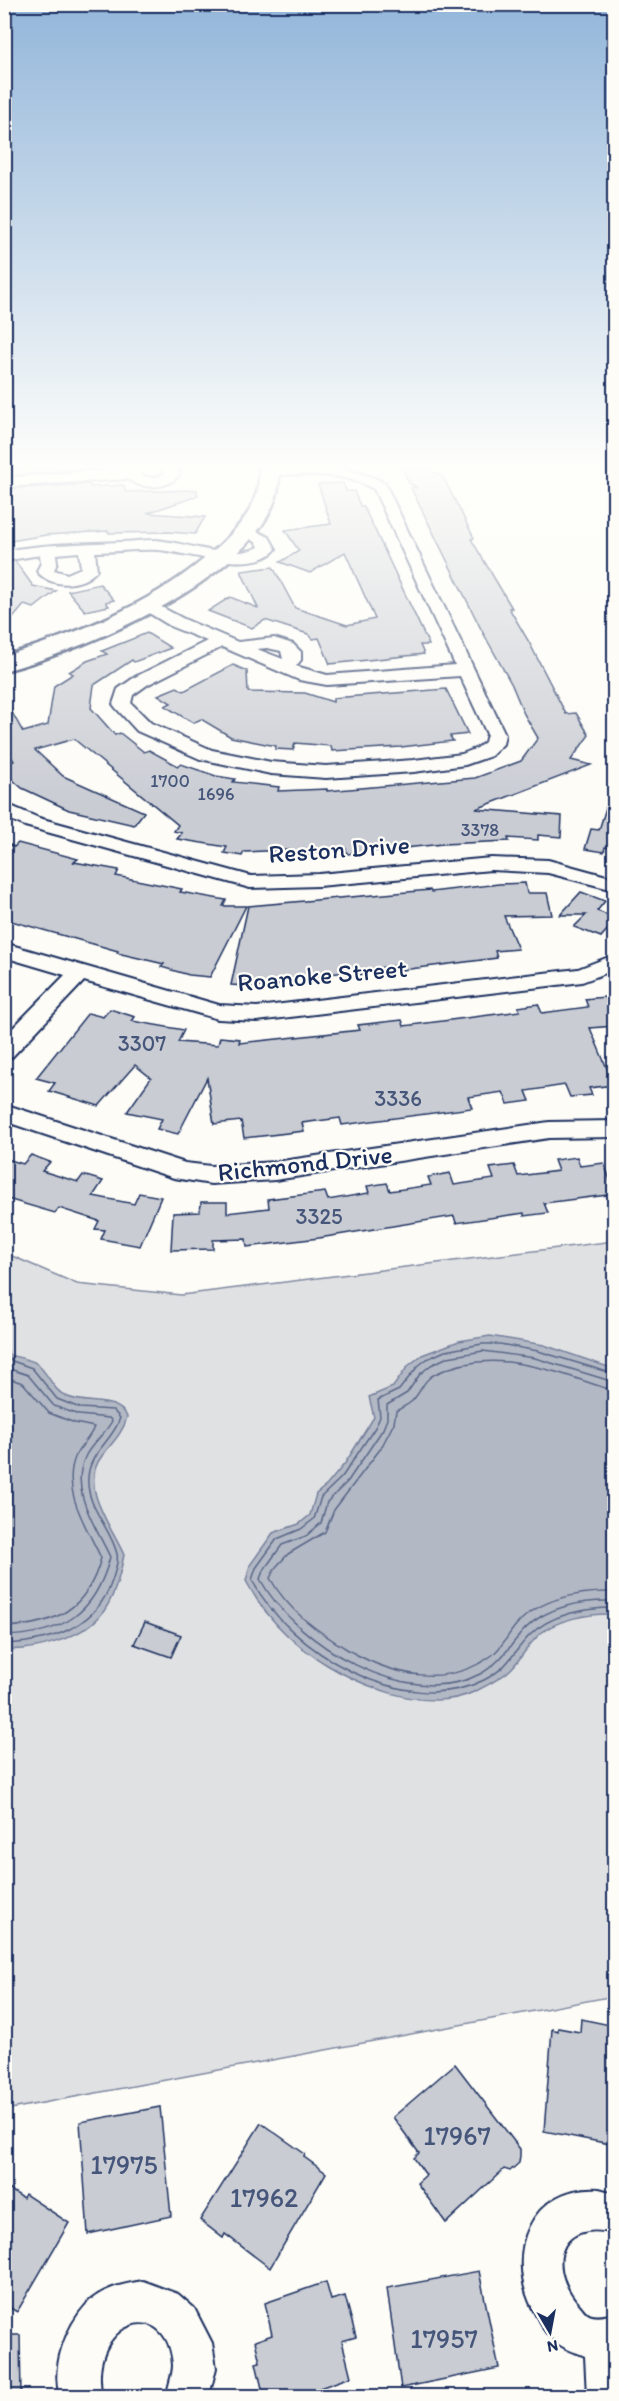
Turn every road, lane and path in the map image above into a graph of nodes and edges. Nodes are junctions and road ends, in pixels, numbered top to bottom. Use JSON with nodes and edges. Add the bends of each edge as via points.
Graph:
{"nodes":[{"id":1,"x":194,"y":580,"type":"edge"},
{"id":2,"x":424,"y":580,"type":"edge"},
{"id":3,"x":150,"y":606,"type":"junction"},
{"id":4,"x":229,"y":644,"type":"junction"},
{"id":5,"x":4,"y":664,"type":"edge"},
{"id":6,"x":466,"y":670,"type":"junction"},
{"id":7,"x":4,"y":809,"type":"edge"},
{"id":8,"x":615,"y":884,"type":"edge"},
{"id":9,"x":4,"y":950,"type":"edge"},
{"id":10,"x":615,"y":962,"type":"edge"},
{"id":11,"x":80,"y":972,"type":"junction"},
{"id":12,"x":4,"y":1052,"type":"edge"},
{"id":13,"x":4,"y":1112,"type":"edge"},
{"id":14,"x":615,"y":1129,"type":"edge"},
{"id":15,"x":615,"y":2213,"type":"edge"},
{"id":16,"x":610,"y":2337,"type":"edge"},
{"id":17,"x":81,"y":2397,"type":"edge"},
{"id":18,"x":188,"y":2397,"type":"edge"},
{"id":19,"x":608,"y":2397,"type":"edge"}],
"edges":[{"from":1,"to":3,"type":"street"},
{"from":2,"to":6,"type":"street"},
{"from":3,"to":4,"type":"street","via":[[178,624]]},
{"from":3,"to":5,"type":"street","via":[[55,648]]},
{"from":4,"to":6,"type":"street","via":[[285,668],[327,680]]},
{"from":4,"to":6,"type":"street","via":[[141,681],[124,693],[122,704],[144,727],[207,754],[271,768],[326,772],[414,766],[465,759],[494,744],[496,734]]},
{"from":7,"to":8,"type":"street","name":"Reston Drive","via":[[32,822],[250,882],[287,883],[424,869],[526,864]]},
{"from":9,"to":11,"type":"street","name":"Roanoke Street"},
{"from":10,"to":11,"type":"street","name":"Roanoke Street","via":[[582,975],[257,1014],[218,1012]]},
{"from":11,"to":12,"type":"street"},
{"from":13,"to":14,"type":"street","name":"Richmond Drive","via":[[183,1172],[211,1175],[275,1171],[549,1130]]},
{"from":15,"to":16,"type":"street","via":[[588,2208],[565,2215],[547,2233],[540,2260],[543,2289],[557,2315],[580,2333]]},
{"from":16,"to":19,"type":"street"},
{"from":17,"to":18,"type":"street","via":[[79,2357],[92,2329],[113,2309],[138,2301],[163,2306],[183,2324],[194,2351],[194,2382]]}]}
